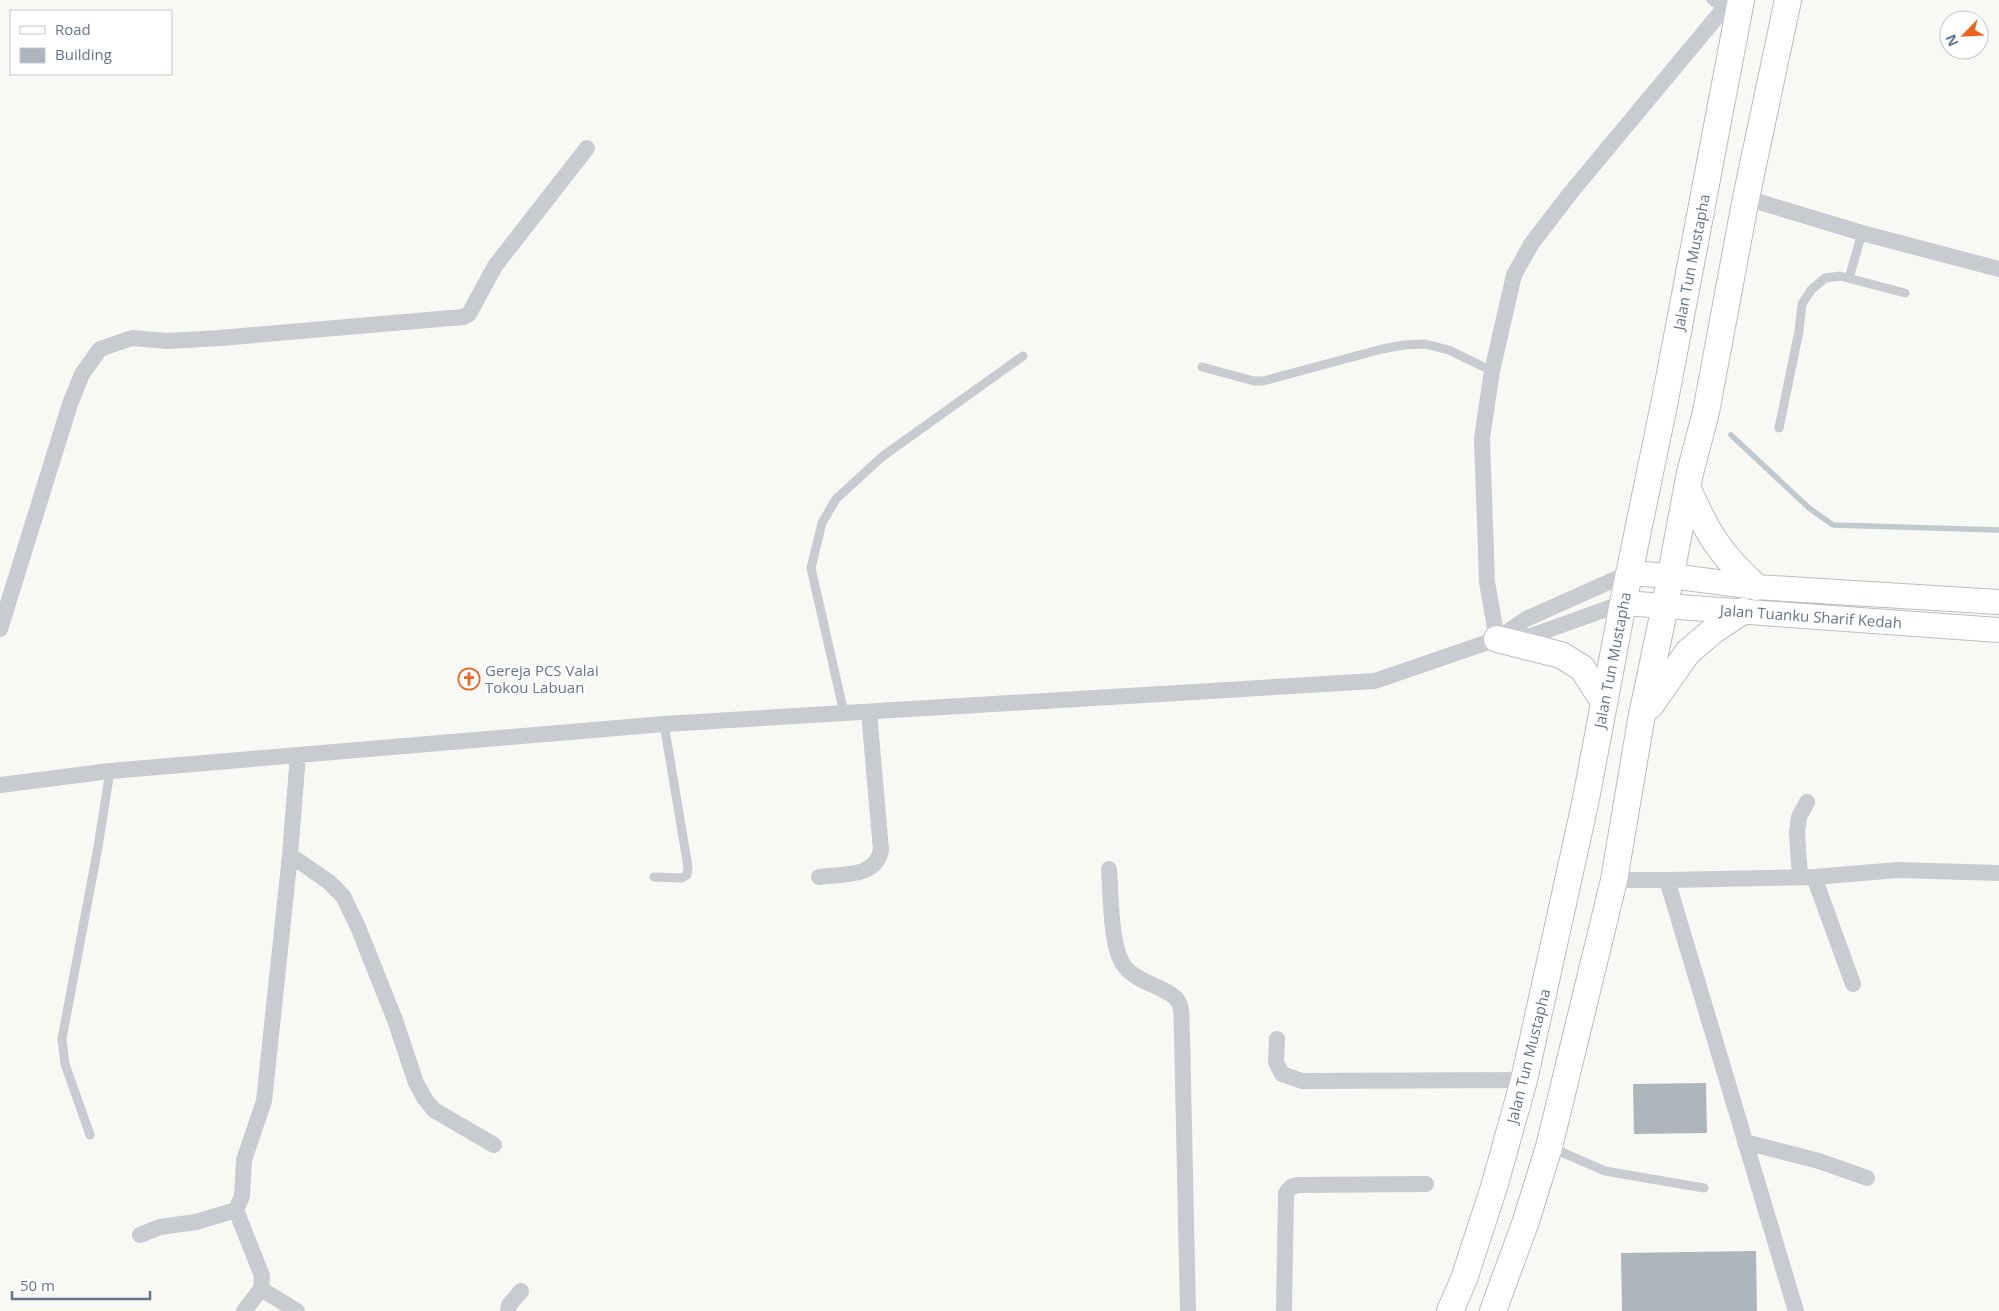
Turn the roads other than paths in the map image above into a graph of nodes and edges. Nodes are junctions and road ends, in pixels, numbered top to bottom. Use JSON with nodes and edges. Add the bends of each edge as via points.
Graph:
{"nodes":[{"id":1,"x":1711,"y":0,"type":"edge"},
{"id":2,"x":1788,"y":0,"type":"edge"},
{"id":3,"x":1732,"y":3,"type":"edge"},
{"id":4,"x":587,"y":148,"type":"dead end"},
{"id":5,"x":1746,"y":198,"type":"junction"},
{"id":6,"x":1862,"y":232,"type":"junction"},
{"id":7,"x":1999,"y":269,"type":"edge"},
{"id":8,"x":1849,"y":278,"type":"junction"},
{"id":9,"x":1905,"y":293,"type":"dead end"},
{"id":10,"x":1023,"y":356,"type":"dead end"},
{"id":11,"x":1202,"y":367,"type":"dead end"},
{"id":12,"x":1492,"y":371,"type":"junction"},
{"id":13,"x":1779,"y":428,"type":"dead end"},
{"id":14,"x":1689,"y":481,"type":"junction"},
{"id":15,"x":1629,"y":573,"type":"junction"},
{"id":16,"x":1671,"y":576,"type":"junction"},
{"id":17,"x":1756,"y":588,"type":"junction"},
{"id":18,"x":1999,"y":602,"type":"edge"},
{"id":19,"x":1623,"y":603,"type":"junction"},
{"id":20,"x":1665,"y":606,"type":"junction"},
{"id":21,"x":1742,"y":611,"type":"junction"},
{"id":22,"x":0,"y":628,"type":"edge"},
{"id":23,"x":1999,"y":630,"type":"edge"},
{"id":24,"x":1497,"y":639,"type":"junction"},
{"id":25,"x":1604,"y":702,"type":"junction"},
{"id":26,"x":869,"y":712,"type":"junction"},
{"id":27,"x":844,"y":713,"type":"junction"},
{"id":28,"x":1641,"y":720,"type":"junction"},
{"id":29,"x":664,"y":724,"type":"junction"},
{"id":30,"x":298,"y":755,"type":"junction"},
{"id":31,"x":110,"y":771,"type":"junction"},
{"id":32,"x":0,"y":785,"type":"edge"},
{"id":33,"x":1807,"y":802,"type":"dead end"},
{"id":34,"x":290,"y":855,"type":"junction"},
{"id":35,"x":1109,"y":869,"type":"dead end"},
{"id":36,"x":1999,"y":873,"type":"edge"},
{"id":37,"x":654,"y":877,"type":"dead end"},
{"id":38,"x":819,"y":877,"type":"dead end"},
{"id":39,"x":1807,"y":877,"type":"junction"},
{"id":40,"x":1614,"y":880,"type":"junction"},
{"id":41,"x":1667,"y":880,"type":"junction"},
{"id":42,"x":1853,"y":984,"type":"dead end"},
{"id":43,"x":1277,"y":1039,"type":"dead end"},
{"id":44,"x":1524,"y":1080,"type":"junction"},
{"id":45,"x":90,"y":1135,"type":"dead end"},
{"id":46,"x":1745,"y":1142,"type":"junction"},
{"id":47,"x":494,"y":1145,"type":"dead end"},
{"id":48,"x":1549,"y":1147,"type":"junction"},
{"id":49,"x":1867,"y":1178,"type":"dead end"},
{"id":50,"x":1426,"y":1184,"type":"dead end"},
{"id":51,"x":1704,"y":1188,"type":"dead end"},
{"id":52,"x":236,"y":1210,"type":"junction"},
{"id":53,"x":140,"y":1235,"type":"dead end"},
{"id":54,"x":261,"y":1289,"type":"junction"},
{"id":55,"x":521,"y":1290,"type":"dead end"},
{"id":56,"x":244,"y":1311,"type":"edge"},
{"id":57,"x":297,"y":1311,"type":"edge"},
{"id":58,"x":508,"y":1311,"type":"edge"},
{"id":59,"x":1188,"y":1311,"type":"edge"},
{"id":60,"x":1284,"y":1311,"type":"edge"},
{"id":61,"x":1450,"y":1311,"type":"edge"},
{"id":62,"x":1493,"y":1311,"type":"edge"},
{"id":63,"x":1796,"y":1311,"type":"edge"}],
"edges":[{"from":1,"to":3,"type":"lane"},
{"from":2,"to":5,"type":"main road"},
{"from":3,"to":12,"type":"street","via":[[1572,191],[1532,243],[1514,275]]},
{"from":3,"to":15,"type":"main road","name":"Jalan Tun Mustapha","via":[[1665,400]]},
{"from":4,"to":22,"type":"street","via":[[495,266],[469,314],[463,317],[220,338],[132,338],[100,349],[82,374],[70,404]]},
{"from":5,"to":6,"type":"street"},
{"from":5,"to":14,"type":"main road","via":[[1706,412]]},
{"from":6,"to":7,"type":"street"},
{"from":6,"to":8,"type":"lane"},
{"from":8,"to":9,"type":"lane"},
{"from":8,"to":13,"type":"lane","via":[[1826,278],[1811,290],[1802,304]]},
{"from":10,"to":27,"type":"lane","via":[[883,456],[836,499],[822,523],[811,568]]},
{"from":11,"to":12,"type":"lane","via":[[1263,381],[1382,349],[1425,344],[1449,350]]},
{"from":12,"to":24,"type":"street","via":[[1482,438],[1487,582]]},
{"from":14,"to":16,"type":"main road"},
{"from":14,"to":17,"type":"main road","via":[[1704,526],[1734,568]]},
{"from":15,"to":16,"type":"main road","name":"Jalan Tuanku Sharif Kedah"},
{"from":15,"to":19,"type":"main road","name":"Jalan Tun Mustapha"},
{"from":15,"to":24,"type":"street","via":[[1526,619]]},
{"from":16,"to":17,"type":"main road","name":"Jalan Tuanku Sharif Kedah"},
{"from":16,"to":20,"type":"main road"},
{"from":17,"to":18,"type":"main road","name":"Jalan Tuanku Sharif Kedah"},
{"from":19,"to":20,"type":"main road","name":"Jalan Tuanku Sharif Kedah"},
{"from":19,"to":24,"type":"street","via":[[1531,636]]},
{"from":19,"to":25,"type":"main road","name":"Jalan Tun Mustapha"},
{"from":20,"to":21,"type":"main road","name":"Jalan Tuanku Sharif Kedah"},
{"from":20,"to":28,"type":"main road"},
{"from":21,"to":23,"type":"main road","name":"Jalan Tuanku Sharif Kedah"},
{"from":21,"to":28,"type":"main road","via":[[1688,652]]},
{"from":24,"to":25,"type":"main road","via":[[1561,655],[1582,668]]},
{"from":24,"to":26,"type":"street","via":[[1375,681]]},
{"from":25,"to":44,"type":"main road","name":"Jalan Tun Mustapha","via":[[1585,804]]},
{"from":26,"to":27,"type":"street"},
{"from":26,"to":38,"type":"street","via":[[881,850],[879,858],[866,871]]},
{"from":27,"to":29,"type":"street"},
{"from":28,"to":40,"type":"main road"},
{"from":29,"to":30,"type":"street"},
{"from":29,"to":37,"type":"lane","via":[[688,867],[682,878]]},
{"from":30,"to":31,"type":"street"},
{"from":30,"to":34,"type":"street"},
{"from":31,"to":32,"type":"street"},
{"from":31,"to":45,"type":"lane","via":[[62,1039],[64,1064]]},
{"from":33,"to":39,"type":"street","via":[[1799,817],[1797,834]]},
{"from":34,"to":47,"type":"street","via":[[329,882],[343,896],[425,1099],[434,1110]]},
{"from":34,"to":52,"type":"street","via":[[264,1101],[244,1160],[242,1196]]},
{"from":35,"to":59,"type":"street","via":[[1116,951],[1123,965],[1132,975],[1172,995],[1179,1003]]},
{"from":36,"to":39,"type":"street","via":[[1898,870]]},
{"from":39,"to":41,"type":"street"},
{"from":39,"to":42,"type":"street"},
{"from":40,"to":41,"type":"street"},
{"from":40,"to":48,"type":"main road"},
{"from":41,"to":46,"type":"street"},
{"from":43,"to":44,"type":"street","via":[[1276,1062],[1282,1074],[1302,1081]]},
{"from":44,"to":61,"type":"main road","name":"Jalan Tun Mustapha","via":[[1494,1186],[1464,1279]]},
{"from":46,"to":49,"type":"street","via":[[1819,1160]]},
{"from":46,"to":63,"type":"street"},
{"from":48,"to":51,"type":"lane","via":[[1605,1171]]},
{"from":48,"to":62,"type":"main road"},
{"from":50,"to":60,"type":"street","via":[[1291,1187],[1286,1193]]},
{"from":52,"to":53,"type":"street","via":[[196,1222],[160,1227]]},
{"from":52,"to":54,"type":"street","via":[[262,1276]]},
{"from":54,"to":56,"type":"street"},
{"from":54,"to":57,"type":"street"},
{"from":55,"to":58,"type":"street"}]}
